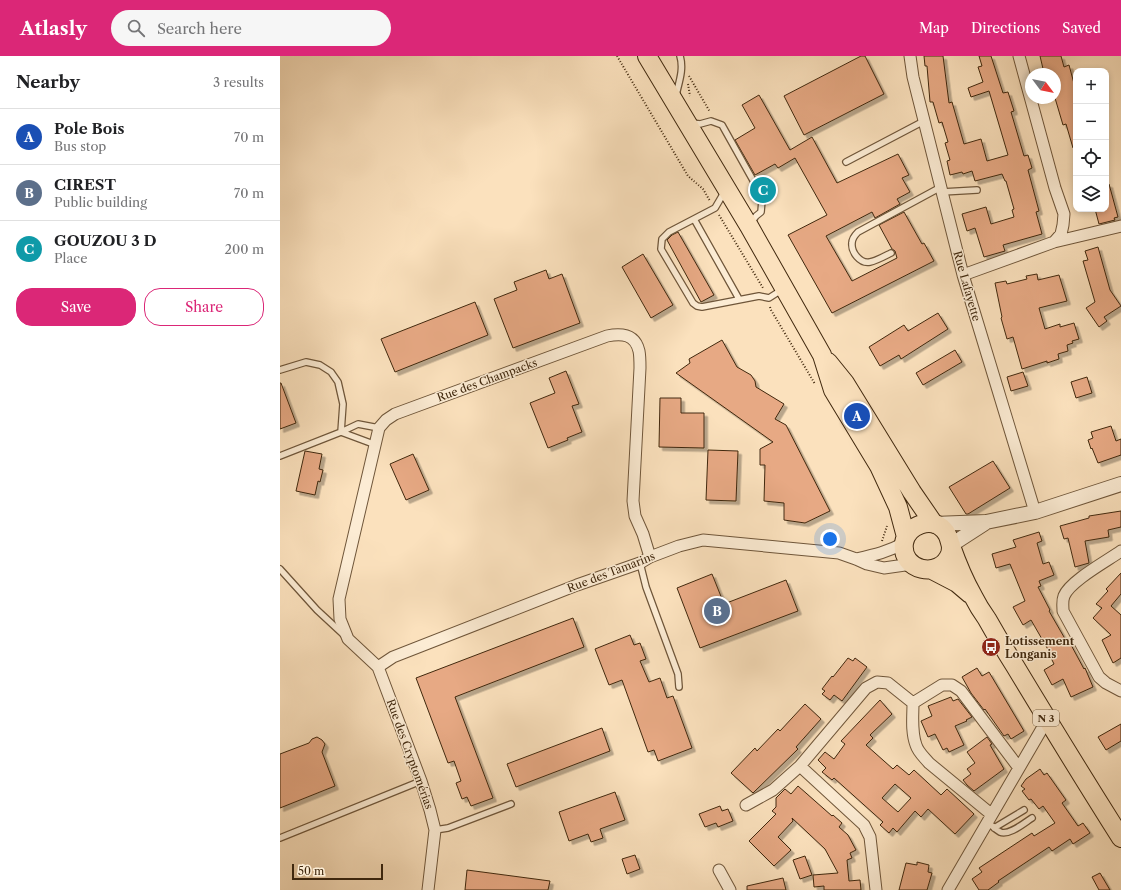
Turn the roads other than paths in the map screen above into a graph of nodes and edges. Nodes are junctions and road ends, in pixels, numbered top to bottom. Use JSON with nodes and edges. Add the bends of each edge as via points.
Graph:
{"nodes":[{"id":1,"x":647,"y":56,"type":"edge"},
{"id":2,"x":680,"y":56,"type":"edge"},
{"id":3,"x":910,"y":56,"type":"edge"},
{"id":4,"x":1019,"y":56,"type":"edge"},
{"id":5,"x":682,"y":101,"type":"junction"},
{"id":6,"x":924,"y":121,"type":"junction"},
{"id":7,"x":686,"y":122,"type":"junction"},
{"id":8,"x":846,"y":162,"type":"dead end"},
{"id":9,"x":726,"y":189,"type":"junction"},
{"id":10,"x":941,"y":190,"type":"junction"},
{"id":11,"x":977,"y":190,"type":"dead end"},
{"id":12,"x":694,"y":219,"type":"junction"},
{"id":13,"x":749,"y":226,"type":"junction"},
{"id":14,"x":1121,"y":226,"type":"edge"},
{"id":15,"x":1054,"y":242,"type":"junction"},
{"id":16,"x":891,"y":253,"type":"dead end"},
{"id":17,"x":963,"y":275,"type":"junction"},
{"id":18,"x":784,"y":288,"type":"junction"},
{"id":19,"x":739,"y":299,"type":"junction"},
{"id":20,"x":822,"y":355,"type":"junction"},
{"id":21,"x":280,"y":370,"type":"edge"},
{"id":22,"x":380,"y":428,"type":"junction"},
{"id":23,"x":340,"y":432,"type":"junction"},
{"id":24,"x":376,"y":445,"type":"junction"},
{"id":25,"x":280,"y":456,"type":"edge"},
{"id":26,"x":896,"y":479,"type":"dead end"},
{"id":27,"x":1121,"y":484,"type":"edge"},
{"id":28,"x":912,"y":492,"type":"junction"},
{"id":29,"x":1035,"y":512,"type":"junction"},
{"id":30,"x":986,"y":522,"type":"junction"},
{"id":31,"x":934,"y":524,"type":"junction"},
{"id":32,"x":905,"y":540,"type":"junction"},
{"id":33,"x":951,"y":545,"type":"junction"},
{"id":34,"x":1121,"y":551,"type":"edge"},
{"id":35,"x":856,"y":559,"type":"junction"},
{"id":36,"x":645,"y":560,"type":"junction"},
{"id":37,"x":912,"y":564,"type":"junction"},
{"id":38,"x":280,"y":569,"type":"edge"},
{"id":39,"x":932,"y":570,"type":"junction"},
{"id":40,"x":973,"y":596,"type":"junction"},
{"id":41,"x":348,"y":639,"type":"junction"},
{"id":42,"x":378,"y":667,"type":"junction"},
{"id":43,"x":679,"y":687,"type":"dead end"},
{"id":44,"x":1121,"y":691,"type":"edge"},
{"id":45,"x":913,"y":703,"type":"junction"},
{"id":46,"x":1047,"y":720,"type":"junction"},
{"id":47,"x":800,"y":766,"type":"junction"},
{"id":48,"x":1020,"y":768,"type":"junction"},
{"id":49,"x":422,"y":781,"type":"junction"},
{"id":50,"x":511,"y":804,"type":"dead end"},
{"id":51,"x":746,"y":805,"type":"dead end"},
{"id":52,"x":1024,"y":810,"type":"dead end"},
{"id":53,"x":1032,"y":818,"type":"dead end"},
{"id":54,"x":991,"y":821,"type":"junction"},
{"id":55,"x":435,"y":830,"type":"junction"},
{"id":56,"x":280,"y":838,"type":"edge"},
{"id":57,"x":1121,"y":838,"type":"edge"},
{"id":58,"x":719,"y":870,"type":"dead end"},
{"id":59,"x":953,"y":887,"type":"edge"},
{"id":60,"x":428,"y":890,"type":"edge"},
{"id":61,"x":730,"y":890,"type":"edge"},
{"id":62,"x":876,"y":890,"type":"edge"}],
"edges":[{"from":1,"to":5,"type":"main road"},
{"from":2,"to":5,"type":"lane"},
{"from":3,"to":6,"type":"street","name":"Rue Lafayette"},
{"from":4,"to":15,"type":"street","via":[[1064,214],[1061,234]]},
{"from":5,"to":7,"type":"main road"},
{"from":6,"to":8,"type":"lane"},
{"from":6,"to":10,"type":"street","name":"Rue Lafayette"},
{"from":7,"to":9,"type":"main road"},
{"from":7,"to":13,"type":"lane","via":[[700,124],[711,121],[722,125],[761,195],[761,212]]},
{"from":9,"to":12,"type":"lane","via":[[715,208]]},
{"from":9,"to":13,"type":"main road"},
{"from":10,"to":11,"type":"lane"},
{"from":10,"to":16,"type":"lane","via":[[858,232],[853,237],[852,245],[857,258],[863,261],[869,263]]},
{"from":10,"to":17,"type":"street","name":"Rue Lafayette"},
{"from":12,"to":19,"type":"lane"},
{"from":12,"to":19,"type":"lane","via":[[669,232],[662,239],[661,249],[697,306]]},
{"from":13,"to":18,"type":"main road"},
{"from":14,"to":15,"type":"street"},
{"from":15,"to":17,"type":"street"},
{"from":17,"to":29,"type":"street","name":"Rue Lafayette"},
{"from":18,"to":19,"type":"lane","via":[[769,298],[759,296]]},
{"from":18,"to":20,"type":"main road"},
{"from":20,"to":28,"type":"main road","via":[[845,383]]},
{"from":20,"to":32,"type":"main road","via":[[833,390],[885,470],[898,507]]},
{"from":21,"to":23,"type":"lane","via":[[306,362],[320,365],[331,372],[338,382],[343,404]]},
{"from":22,"to":23,"type":"lane","via":[[358,424]]},
{"from":22,"to":24,"type":"street"},
{"from":22,"to":36,"type":"street","name":"Rue des Champacks","via":[[395,414],[607,336],[627,336],[639,351],[633,501],[635,516],[643,534]]},
{"from":23,"to":24,"type":"lane"},
{"from":23,"to":25,"type":"lane"},
{"from":24,"to":41,"type":"street","via":[[339,599],[340,619]]},
{"from":26,"to":28,"type":"lane"},
{"from":27,"to":29,"type":"street"},
{"from":28,"to":31,"type":"main road"},
{"from":29,"to":30,"type":"street"},
{"from":30,"to":31,"type":"street"},
{"from":30,"to":33,"type":"street"},
{"from":31,"to":32,"type":"main road","via":[[918,525],[911,530]]},
{"from":31,"to":33,"type":"main road","via":[[943,528],[949,536]]},
{"from":32,"to":35,"type":"street","name":"Rue des Tamarins","via":[[883,553]]},
{"from":32,"to":37,"type":"main road","via":[[904,550]]},
{"from":33,"to":39,"type":"main road","via":[[946,561]]},
{"from":33,"to":40,"type":"main road","number":"N 3"},
{"from":34,"to":44,"type":"street","via":[[1073,583],[1064,596],[1063,611],[1099,678]]},
{"from":35,"to":36,"type":"street","name":"Rue des Tamarins","via":[[839,554],[703,540],[679,546]]},
{"from":35,"to":37,"type":"street","name":"Rue des Tamarins","via":[[884,568]]},
{"from":36,"to":42,"type":"street","name":"Rue des Tamarins","via":[[393,657]]},
{"from":36,"to":43,"type":"lane","via":[[646,587],[678,674]]},
{"from":37,"to":39,"type":"main road","via":[[924,570]]},
{"from":38,"to":41,"type":"lane","via":[[317,610]]},
{"from":39,"to":40,"type":"main road","number":"N 3","via":[[957,583]]},
{"from":40,"to":46,"type":"main road","number":"N 3"},
{"from":41,"to":42,"type":"street"},
{"from":42,"to":49,"type":"street","name":"Rue des Cryptomérias"},
{"from":45,"to":47,"type":"street","via":[[888,683],[877,682],[866,688]]},
{"from":45,"to":48,"type":"street","via":[[942,685],[952,685],[961,691]]},
{"from":45,"to":54,"type":"street","via":[[914,733],[921,755]]},
{"from":46,"to":48,"type":"street"},
{"from":46,"to":57,"type":"main road","number":"N 3"},
{"from":47,"to":51,"type":"street","via":[[773,790]]},
{"from":47,"to":62,"type":"street","via":[[864,825],[870,837]]},
{"from":48,"to":54,"type":"street"},
{"from":49,"to":55,"type":"street","name":"Rue des Cryptomérias"},
{"from":49,"to":56,"type":"lane"},
{"from":50,"to":55,"type":"lane","via":[[448,828]]},
{"from":52,"to":54,"type":"lane"},
{"from":53,"to":54,"type":"lane","via":[[1010,832],[1001,832]]},
{"from":54,"to":59,"type":"street"},
{"from":55,"to":60,"type":"street","name":"Rue des Cryptomérias"},
{"from":58,"to":61,"type":"street"}]}
